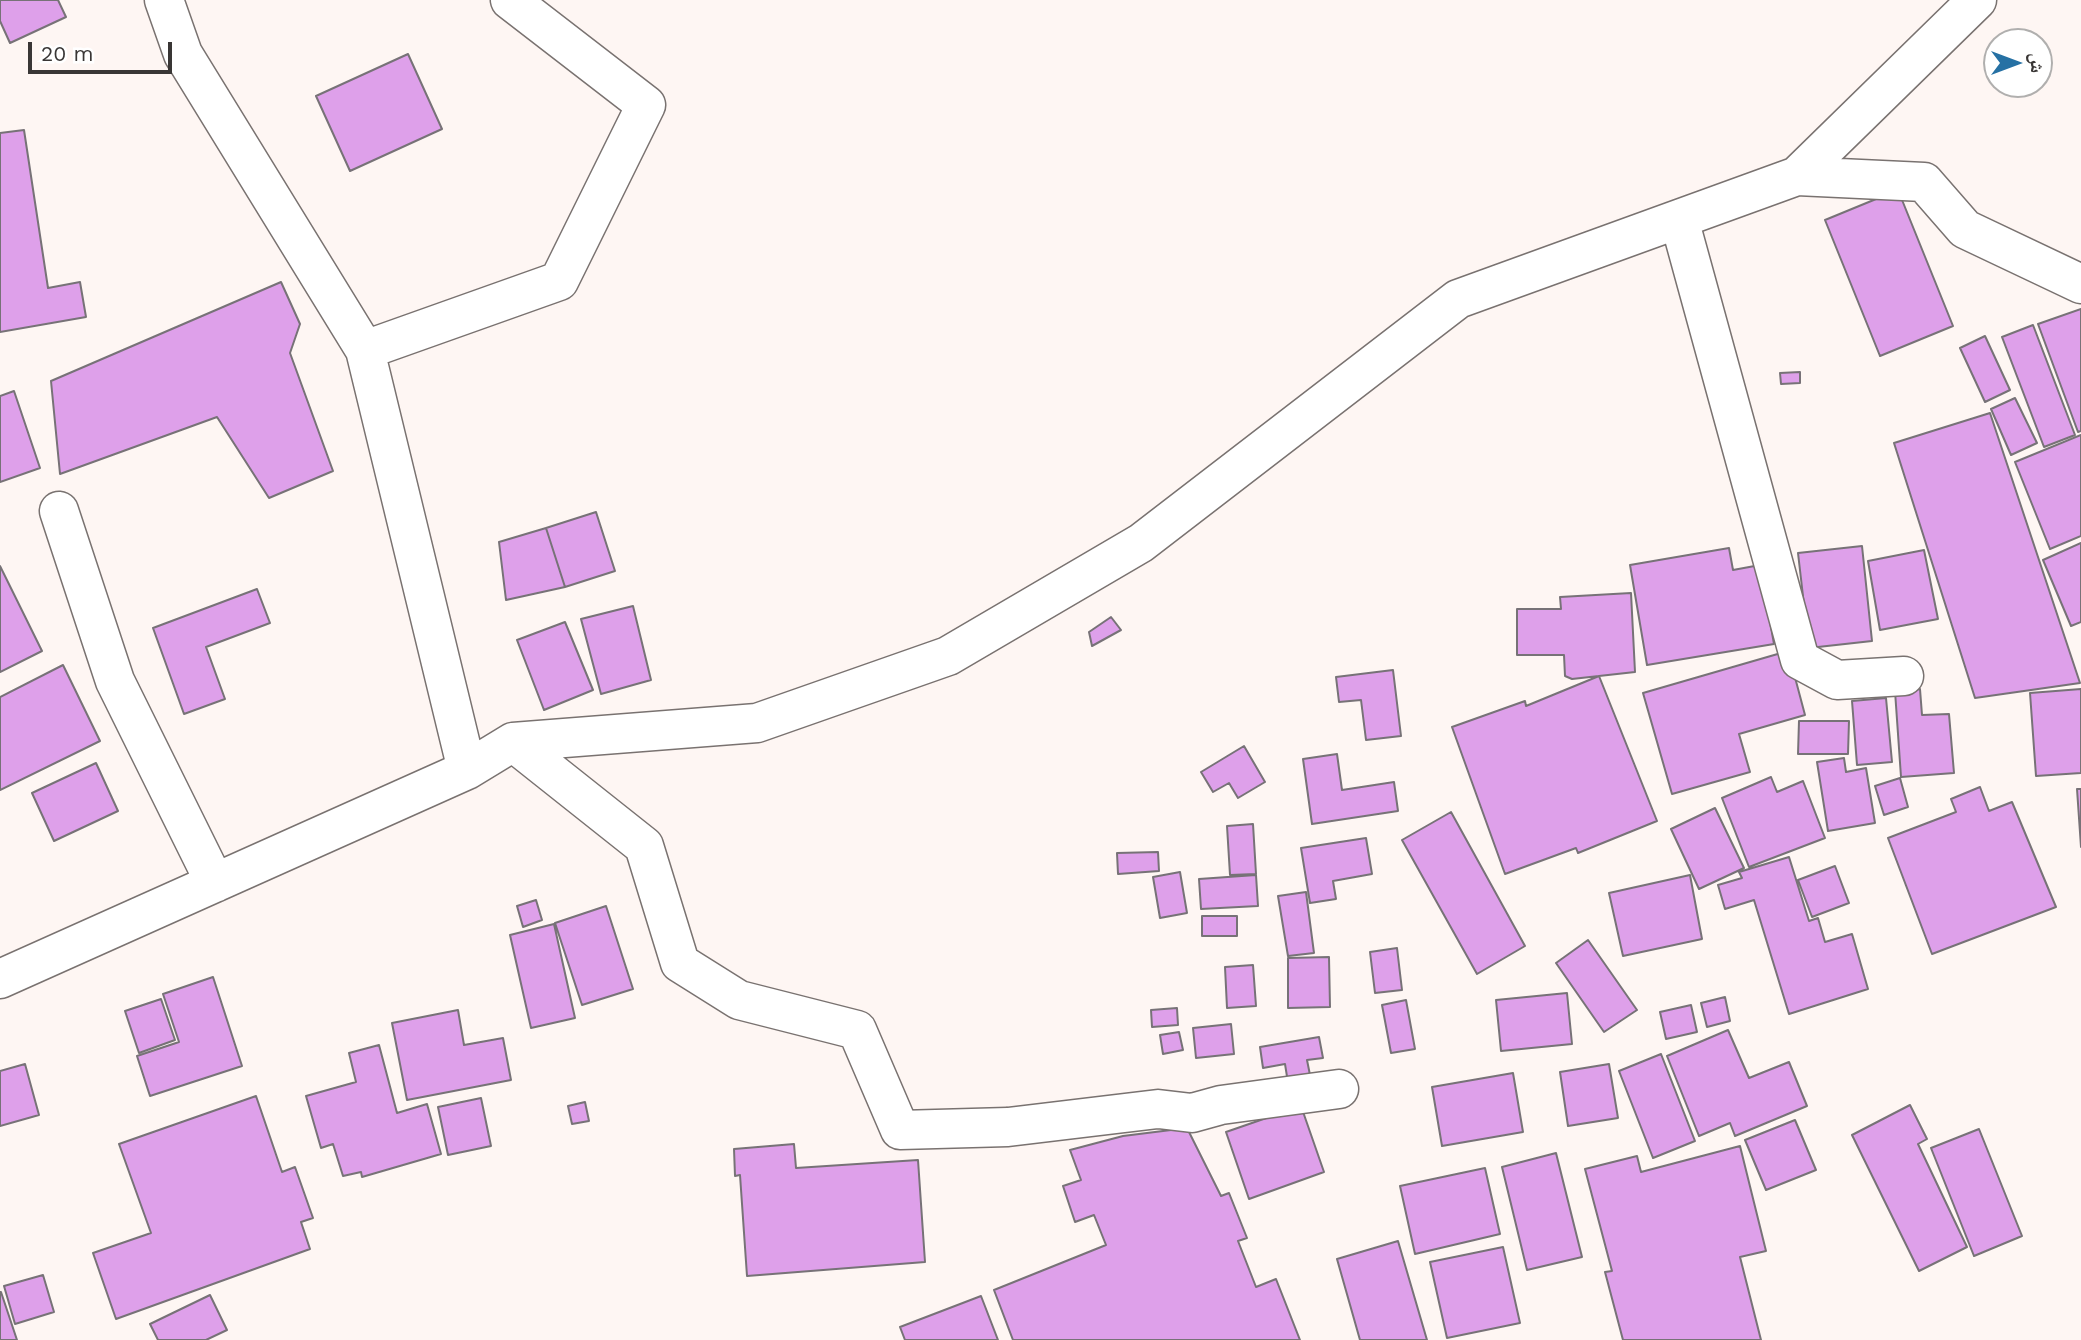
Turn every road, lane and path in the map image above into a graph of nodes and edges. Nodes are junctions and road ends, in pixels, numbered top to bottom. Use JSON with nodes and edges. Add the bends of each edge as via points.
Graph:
{"nodes":[{"id":1,"x":164,"y":0,"type":"edge"},
{"id":2,"x":510,"y":0,"type":"edge"},
{"id":3,"x":1977,"y":0,"type":"edge"},
{"id":4,"x":1797,"y":176,"type":"junction"},
{"id":5,"x":1679,"y":219,"type":"junction"},
{"id":6,"x":2081,"y":284,"type":"edge"},
{"id":7,"x":365,"y":350,"type":"junction"},
{"id":8,"x":59,"y":511,"type":"dead end"},
{"id":9,"x":1904,"y":676,"type":"dead end"},
{"id":10,"x":513,"y":742,"type":"junction"},
{"id":11,"x":467,"y":770,"type":"junction"},
{"id":12,"x":215,"y":883,"type":"junction"},
{"id":13,"x":0,"y":979,"type":"edge"},
{"id":14,"x":1339,"y":1089,"type":"dead end"}],
"edges":[{"from":1,"to":7,"type":"street","via":[[183,54]]},
{"from":2,"to":7,"type":"street","via":[[646,104],[559,281]]},
{"from":3,"to":4,"type":"street"},
{"from":4,"to":5,"type":"street"},
{"from":4,"to":6,"type":"street","via":[[1924,182],[1965,229]]},
{"from":5,"to":9,"type":"street","via":[[1800,660],[1837,680]]},
{"from":5,"to":10,"type":"street","via":[[1458,299],[1141,543],[948,656],[757,723]]},
{"from":7,"to":11,"type":"street"},
{"from":8,"to":12,"type":"street","via":[[115,681]]},
{"from":10,"to":11,"type":"street"},
{"from":10,"to":14,"type":"street","via":[[645,846],[680,964],[739,1000],[857,1030],[900,1130],[1008,1127],[1158,1109],[1192,1113]]},
{"from":11,"to":12,"type":"street"},
{"from":12,"to":13,"type":"street"}]}
